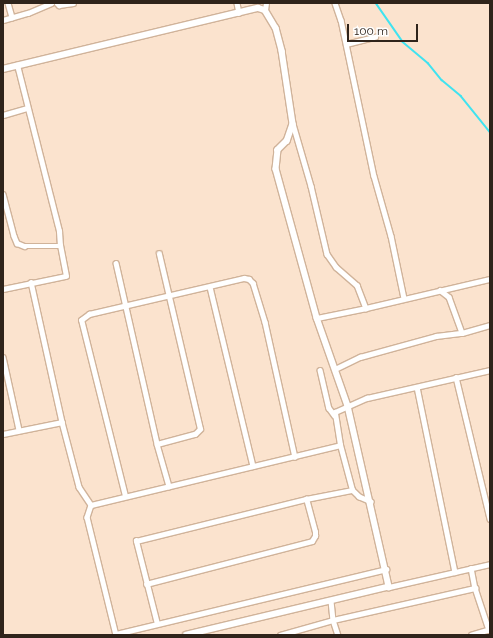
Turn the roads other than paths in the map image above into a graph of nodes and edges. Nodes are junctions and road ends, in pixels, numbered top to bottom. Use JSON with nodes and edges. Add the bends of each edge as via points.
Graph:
{"nodes":[{"id":1,"x":8,"y":3,"type":"edge"},
{"id":2,"x":51,"y":3,"type":"edge"},
{"id":3,"x":57,"y":3,"type":"edge"},
{"id":4,"x":73,"y":3,"type":"edge"},
{"id":5,"x":237,"y":3,"type":"edge"},
{"id":6,"x":266,"y":3,"type":"edge"},
{"id":7,"x":335,"y":3,"type":"edge"},
{"id":8,"x":265,"y":10,"type":"junction"},
{"id":9,"x":239,"y":13,"type":"junction"},
{"id":10,"x":12,"y":17,"type":"junction"},
{"id":11,"x":3,"y":20,"type":"edge"},
{"id":12,"x":375,"y":37,"type":"dead end"},
{"id":13,"x":346,"y":44,"type":"junction"},
{"id":14,"x":18,"y":65,"type":"junction"},
{"id":15,"x":3,"y":68,"type":"edge"},
{"id":16,"x":27,"y":108,"type":"junction"},
{"id":17,"x":3,"y":115,"type":"edge"},
{"id":18,"x":293,"y":124,"type":"junction"},
{"id":19,"x":3,"y":194,"type":"edge"},
{"id":20,"x":60,"y":246,"type":"junction"},
{"id":21,"x":159,"y":254,"type":"dead end"},
{"id":22,"x":116,"y":264,"type":"dead end"},
{"id":23,"x":490,"y":278,"type":"edge"},
{"id":24,"x":31,"y":282,"type":"junction"},
{"id":25,"x":210,"y":287,"type":"junction"},
{"id":26,"x":3,"y":289,"type":"edge"},
{"id":27,"x":440,"y":290,"type":"junction"},
{"id":28,"x":169,"y":296,"type":"junction"},
{"id":29,"x":404,"y":298,"type":"junction"},
{"id":30,"x":125,"y":307,"type":"junction"},
{"id":31,"x":366,"y":308,"type":"junction"},
{"id":32,"x":317,"y":318,"type":"junction"},
{"id":33,"x":490,"y":325,"type":"edge"},
{"id":34,"x":462,"y":333,"type":"junction"},
{"id":35,"x":3,"y":356,"type":"edge"},
{"id":36,"x":335,"y":368,"type":"junction"},
{"id":37,"x":320,"y":370,"type":"dead end"},
{"id":38,"x":490,"y":370,"type":"edge"},
{"id":39,"x":456,"y":377,"type":"junction"},
{"id":40,"x":417,"y":387,"type":"junction"},
{"id":41,"x":348,"y":406,"type":"junction"},
{"id":42,"x":334,"y":415,"type":"junction"},
{"id":43,"x":62,"y":422,"type":"junction"},
{"id":44,"x":19,"y":430,"type":"junction"},
{"id":45,"x":3,"y":434,"type":"edge"},
{"id":46,"x":157,"y":444,"type":"junction"},
{"id":47,"x":340,"y":445,"type":"junction"},
{"id":48,"x":295,"y":457,"type":"junction"},
{"id":49,"x":253,"y":466,"type":"junction"},
{"id":50,"x":169,"y":486,"type":"junction"},
{"id":51,"x":352,"y":490,"type":"junction"},
{"id":52,"x":125,"y":496,"type":"junction"},
{"id":53,"x":306,"y":500,"type":"junction"},
{"id":54,"x":371,"y":502,"type":"junction"},
{"id":55,"x":90,"y":505,"type":"junction"},
{"id":56,"x":490,"y":520,"type":"edge"},
{"id":57,"x":490,"y":564,"type":"edge"},
{"id":58,"x":471,"y":568,"type":"junction"},
{"id":59,"x":386,"y":569,"type":"junction"},
{"id":60,"x":455,"y":572,"type":"junction"},
{"id":61,"x":146,"y":584,"type":"junction"},
{"id":62,"x":389,"y":587,"type":"junction"},
{"id":63,"x":475,"y":588,"type":"junction"},
{"id":64,"x":331,"y":601,"type":"junction"},
{"id":65,"x":333,"y":620,"type":"junction"},
{"id":66,"x":156,"y":624,"type":"junction"},
{"id":67,"x":490,"y":631,"type":"edge"},
{"id":68,"x":116,"y":634,"type":"edge"},
{"id":69,"x":291,"y":634,"type":"edge"},
{"id":70,"x":187,"y":635,"type":"edge"},
{"id":71,"x":280,"y":635,"type":"edge"},
{"id":72,"x":338,"y":635,"type":"edge"},
{"id":73,"x":472,"y":635,"type":"edge"}],
"edges":[{"from":1,"to":10,"type":"street"},
{"from":2,"to":10,"type":"street"},
{"from":3,"to":4,"type":"street"},
{"from":5,"to":9,"type":"street"},
{"from":6,"to":8,"type":"street"},
{"from":7,"to":13,"type":"street"},
{"from":8,"to":9,"type":"street","via":[[258,8]]},
{"from":8,"to":18,"type":"street","via":[[276,28],[282,51]]},
{"from":9,"to":14,"type":"street"},
{"from":10,"to":11,"type":"street"},
{"from":12,"to":13,"type":"street"},
{"from":13,"to":29,"type":"street","via":[[374,176]]},
{"from":14,"to":15,"type":"street"},
{"from":14,"to":16,"type":"street"},
{"from":16,"to":17,"type":"street"},
{"from":16,"to":20,"type":"street","via":[[59,231]]},
{"from":18,"to":31,"type":"street","via":[[327,254],[336,267],[357,285]]},
{"from":18,"to":32,"type":"street","via":[[287,141],[278,150],[276,169]]},
{"from":19,"to":20,"type":"street","via":[[17,244]]},
{"from":20,"to":24,"type":"street","via":[[66,276]]},
{"from":21,"to":28,"type":"street"},
{"from":22,"to":30,"type":"street"},
{"from":23,"to":27,"type":"street"},
{"from":24,"to":26,"type":"street"},
{"from":24,"to":43,"type":"street"},
{"from":25,"to":28,"type":"street"},
{"from":25,"to":48,"type":"street","via":[[244,278],[253,283]]},
{"from":25,"to":49,"type":"street"},
{"from":27,"to":29,"type":"street"},
{"from":27,"to":34,"type":"street","via":[[449,298]]},
{"from":28,"to":30,"type":"street"},
{"from":28,"to":46,"type":"street","via":[[200,429],[195,434]]},
{"from":29,"to":31,"type":"street"},
{"from":30,"to":46,"type":"street"},
{"from":30,"to":52,"type":"street","via":[[89,314],[81,323]]},
{"from":31,"to":32,"type":"street"},
{"from":32,"to":36,"type":"street"},
{"from":33,"to":34,"type":"street"},
{"from":34,"to":36,"type":"street","via":[[436,336],[360,357]]},
{"from":35,"to":44,"type":"street"},
{"from":36,"to":41,"type":"street"},
{"from":37,"to":42,"type":"street","via":[[329,408]]},
{"from":38,"to":39,"type":"street"},
{"from":39,"to":40,"type":"street"},
{"from":39,"to":56,"type":"street"},
{"from":40,"to":41,"type":"street","via":[[366,398]]},
{"from":40,"to":60,"type":"street"},
{"from":41,"to":42,"type":"street"},
{"from":41,"to":54,"type":"street"},
{"from":42,"to":47,"type":"street"},
{"from":43,"to":44,"type":"street"},
{"from":43,"to":55,"type":"street","via":[[79,487]]},
{"from":44,"to":45,"type":"street"},
{"from":46,"to":50,"type":"street"},
{"from":47,"to":48,"type":"street"},
{"from":47,"to":51,"type":"street"},
{"from":48,"to":49,"type":"street"},
{"from":49,"to":50,"type":"street"},
{"from":50,"to":52,"type":"street"},
{"from":51,"to":53,"type":"street"},
{"from":51,"to":54,"type":"street","via":[[359,498]]},
{"from":52,"to":55,"type":"street"},
{"from":53,"to":61,"type":"street","via":[[315,532],[312,541]]},
{"from":53,"to":61,"type":"street","via":[[136,541]]},
{"from":54,"to":59,"type":"street"},
{"from":55,"to":68,"type":"street","via":[[87,517]]},
{"from":57,"to":58,"type":"street"},
{"from":58,"to":60,"type":"street"},
{"from":58,"to":63,"type":"street"},
{"from":59,"to":62,"type":"street"},
{"from":59,"to":66,"type":"street"},
{"from":60,"to":62,"type":"street"},
{"from":61,"to":66,"type":"street"},
{"from":62,"to":64,"type":"street"},
{"from":63,"to":65,"type":"street"},
{"from":63,"to":67,"type":"street"},
{"from":64,"to":65,"type":"street"},
{"from":64,"to":70,"type":"street"},
{"from":65,"to":69,"type":"street"},
{"from":65,"to":72,"type":"street"},
{"from":66,"to":68,"type":"street"},
{"from":67,"to":73,"type":"street"},
{"from":69,"to":71,"type":"street"}]}
